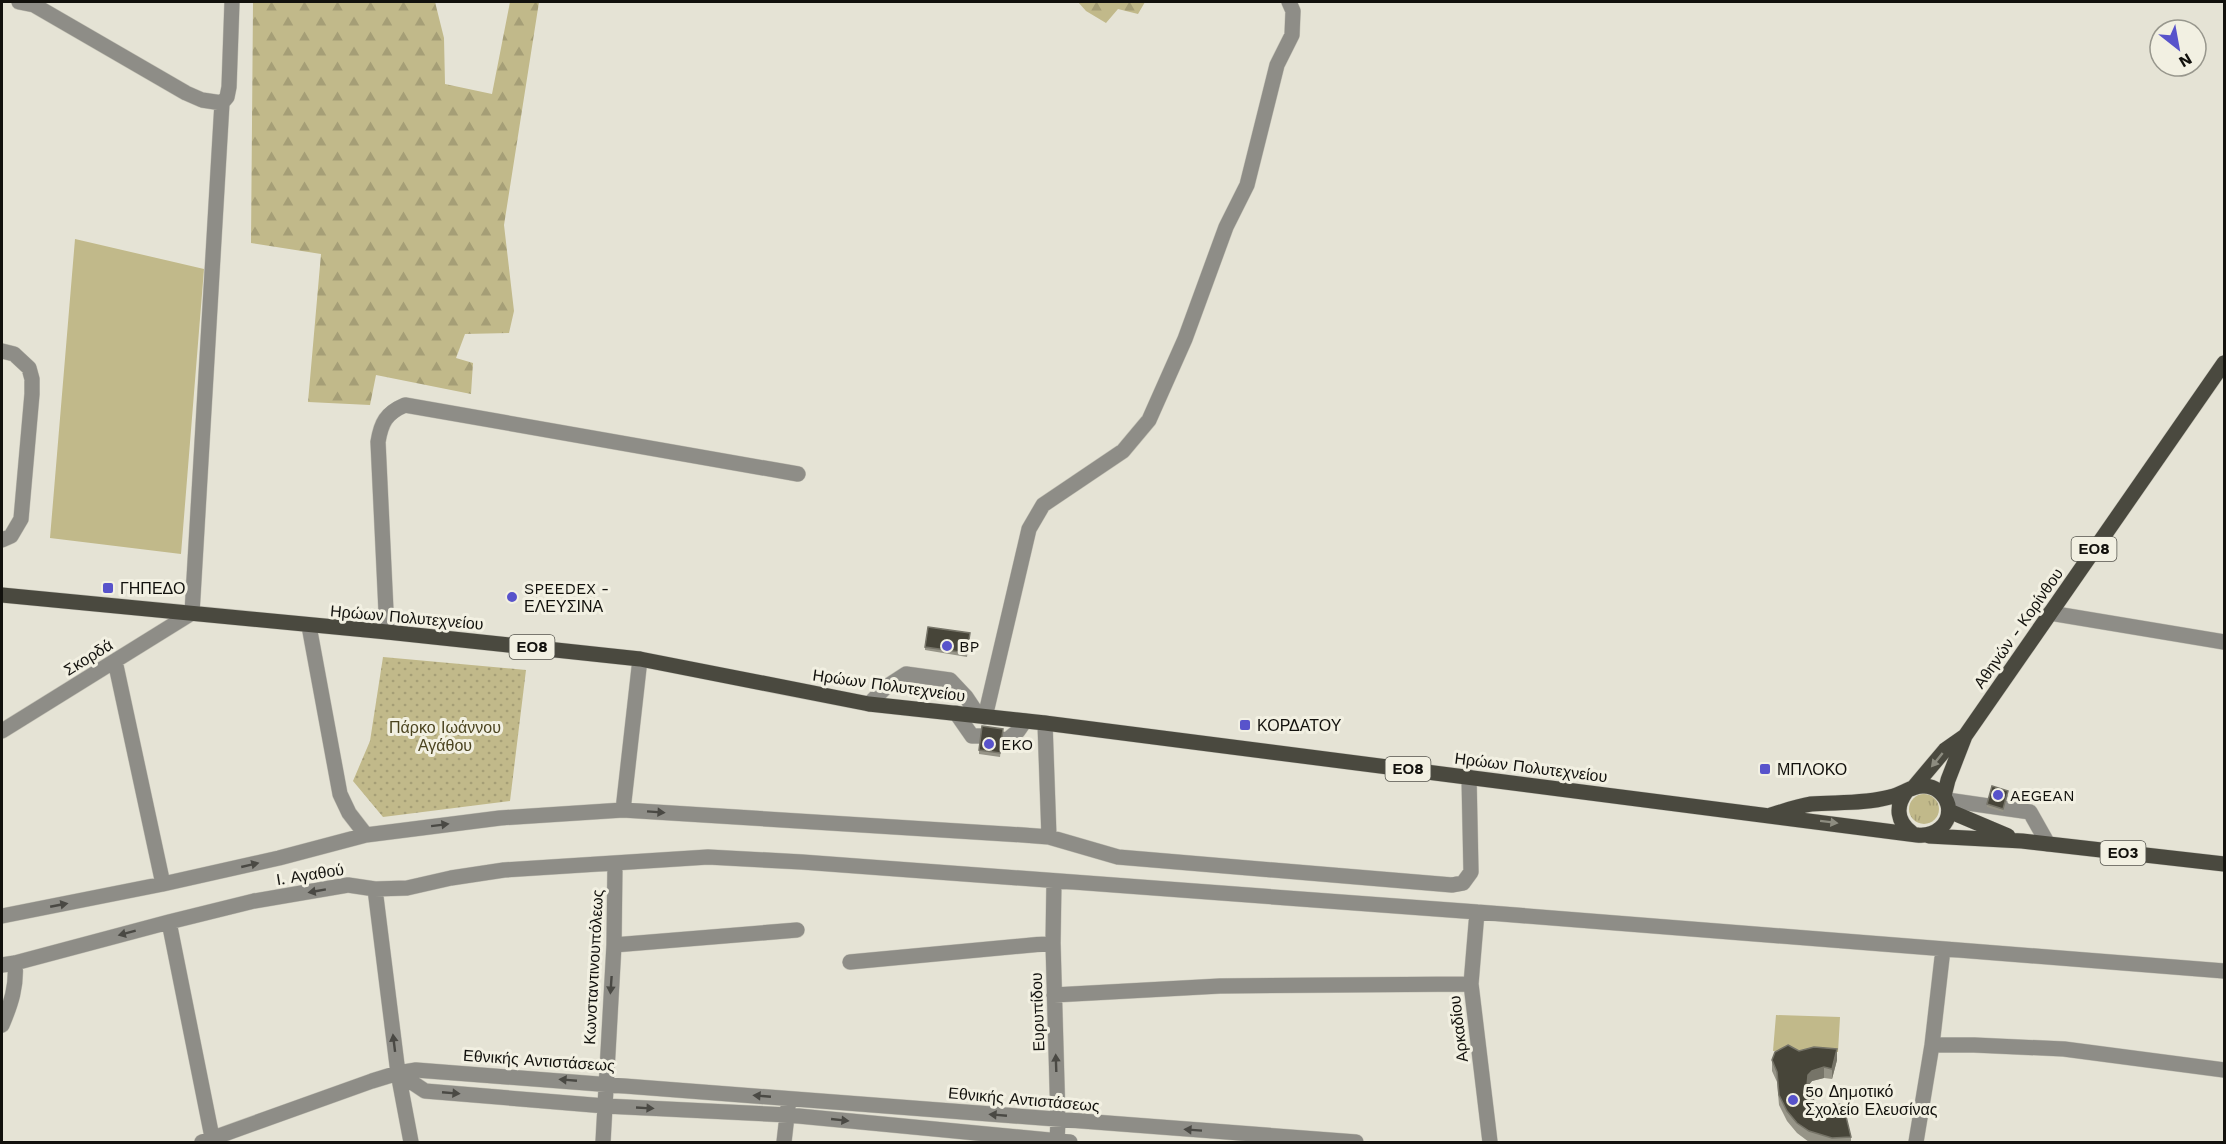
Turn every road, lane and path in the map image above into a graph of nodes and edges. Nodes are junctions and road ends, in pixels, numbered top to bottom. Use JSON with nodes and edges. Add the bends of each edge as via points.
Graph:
{"nodes":[{"id":1,"x":232,"y":2,"type":"edge"},
{"id":2,"x":1289,"y":2,"type":"edge"},
{"id":3,"x":31,"y":3,"type":"edge"},
{"id":4,"x":222,"y":103,"type":"junction"},
{"id":5,"x":2,"y":351,"type":"edge"},
{"id":6,"x":2224,"y":363,"type":"edge"},
{"id":7,"x":798,"y":474,"type":"dead end"},
{"id":8,"x":2,"y":540,"type":"edge"},
{"id":9,"x":2,"y":595,"type":"edge"},
{"id":10,"x":192,"y":613,"type":"junction"},
{"id":11,"x":2050,"y":613,"type":"junction"},
{"id":12,"x":309,"y":626,"type":"junction"},
{"id":13,"x":387,"y":632,"type":"junction"},
{"id":14,"x":2224,"y":642,"type":"edge"},
{"id":15,"x":640,"y":659,"type":"junction"},
{"id":16,"x":115,"y":661,"type":"junction"},
{"id":17,"x":869,"y":704,"type":"junction"},
{"id":18,"x":956,"y":713,"type":"junction"},
{"id":19,"x":981,"y":716,"type":"junction"},
{"id":20,"x":1024,"y":721,"type":"junction"},
{"id":21,"x":1045,"y":723,"type":"junction"},
{"id":22,"x":2,"y":731,"type":"edge"},
{"id":23,"x":981,"y":736,"type":"edge"},
{"id":24,"x":1965,"y":736,"type":"junction"},
{"id":25,"x":1002,"y":739,"type":"edge"},
{"id":26,"x":1468,"y":777,"type":"junction"},
{"id":27,"x":1909,"y":790,"type":"junction"},
{"id":28,"x":1946,"y":803,"type":"junction"},
{"id":29,"x":623,"y":810,"type":"junction"},
{"id":30,"x":1771,"y":815,"type":"junction"},
{"id":31,"x":1918,"y":834,"type":"junction"},
{"id":32,"x":366,"y":835,"type":"junction"},
{"id":33,"x":1049,"y":837,"type":"junction"},
{"id":34,"x":2022,"y":841,"type":"junction"},
{"id":35,"x":2048,"y":844,"type":"junction"},
{"id":36,"x":615,"y":864,"type":"junction"},
{"id":37,"x":2224,"y":864,"type":"edge"},
{"id":38,"x":1054,"y":881,"type":"junction"},
{"id":39,"x":163,"y":884,"type":"junction"},
{"id":40,"x":375,"y":889,"type":"junction"},
{"id":41,"x":1478,"y":912,"type":"junction"},
{"id":42,"x":2,"y":916,"type":"edge"},
{"id":43,"x":169,"y":922,"type":"junction"},
{"id":44,"x":797,"y":930,"type":"dead end"},
{"id":45,"x":1053,"y":943,"type":"junction"},
{"id":46,"x":614,"y":945,"type":"junction"},
{"id":47,"x":1943,"y":949,"type":"junction"},
{"id":48,"x":850,"y":962,"type":"dead end"},
{"id":49,"x":8,"y":964,"type":"edge"},
{"id":50,"x":2224,"y":971,"type":"edge"},
{"id":51,"x":1471,"y":984,"type":"junction"},
{"id":52,"x":1054,"y":995,"type":"junction"},
{"id":53,"x":2,"y":1025,"type":"edge"},
{"id":54,"x":1932,"y":1045,"type":"junction"},
{"id":55,"x":2224,"y":1070,"type":"edge"},
{"id":56,"x":398,"y":1073,"type":"junction"},
{"id":57,"x":605,"y":1083,"type":"junction"},
{"id":58,"x":789,"y":1098,"type":"junction"},
{"id":59,"x":605,"y":1106,"type":"junction"},
{"id":60,"x":788,"y":1115,"type":"junction"},
{"id":61,"x":1058,"y":1120,"type":"junction"},
{"id":62,"x":210,"y":1141,"type":"edge"},
{"id":63,"x":1060,"y":1142,"type":"edge"},
{"id":64,"x":411,"y":1143,"type":"edge"},
{"id":65,"x":603,"y":1143,"type":"edge"},
{"id":66,"x":784,"y":1143,"type":"edge"},
{"id":67,"x":1356,"y":1143,"type":"edge"},
{"id":68,"x":1490,"y":1143,"type":"edge"},
{"id":69,"x":1916,"y":1143,"type":"edge"}],
"edges":[{"from":1,"to":4,"type":"street","via":[[229,87]]},
{"from":2,"to":19,"type":"street","via":[[1293,11],[1292,35],[1277,65],[1247,185],[1226,227],[1185,339],[1149,420],[1123,451],[1043,506],[1029,529]]},
{"from":3,"to":4,"type":"street","via":[[186,93]]},
{"from":4,"to":10,"type":"street"},
{"from":5,"to":8,"type":"street","via":[[14,354],[29,369],[32,394],[21,519],[10,536]]},
{"from":6,"to":11,"type":"main road","name":"Αθηνών - Κορίνθου","number":"ΕΟ8"},
{"from":7,"to":13,"type":"street","via":[[405,405],[387,415],[380,425],[378,442]]},
{"from":9,"to":10,"type":"main road","name":"Ηρώων Πολυτεχνείου","number":"ΕΟ8"},
{"from":10,"to":12,"type":"main road","name":"Ηρώων Πολυτεχνείου","number":"ΕΟ8"},
{"from":10,"to":16,"type":"street","name":"Σκορδά"},
{"from":11,"to":14,"type":"street"},
{"from":11,"to":24,"type":"main road","name":"Αθηνών - Κορίνθου","number":"ΕΟ8"},
{"from":12,"to":13,"type":"main road","name":"Ηρώων Πολυτεχνείου","number":"ΕΟ8"},
{"from":12,"to":32,"type":"street","via":[[340,794]]},
{"from":13,"to":15,"type":"main road","name":"Ηρώων Πολυτεχνείου","number":"ΕΟ8"},
{"from":15,"to":17,"type":"main road","name":"Ηρώων Πολυτεχνείου","number":"ΕΟ8"},
{"from":15,"to":29,"type":"street"},
{"from":16,"to":22,"type":"street","name":"Σκορδά"},
{"from":16,"to":39,"type":"street"},
{"from":17,"to":18,"type":"main road","name":"Ηρώων Πολυτεχνείου","number":"ΕΟ8"},
{"from":17,"to":19,"type":"street","via":[[906,674],[950,680]]},
{"from":18,"to":19,"type":"main road","name":"Ηρώων Πολυτεχνείου","number":"ΕΟ8"},
{"from":18,"to":23,"type":"street","via":[[972,736]]},
{"from":19,"to":20,"type":"main road","name":"Ηρώων Πολυτεχνείου","number":"ΕΟ8"},
{"from":20,"to":21,"type":"main road","name":"Ηρώων Πολυτεχνείου","number":"ΕΟ8"},
{"from":20,"to":25,"type":"street","via":[[1018,732]]},
{"from":21,"to":26,"type":"main road","name":"Ηρώων Πολυτεχνείου","number":"ΕΟ8"},
{"from":21,"to":33,"type":"street"},
{"from":24,"to":27,"type":"main road","name":"Αθηνών - Κορίνθου","number":"ΕΟ8","one_way":true,"via":[[1945,750]]},
{"from":24,"to":28,"type":"main road","name":"Αθηνών - Κορίνθου","number":"ΕΟ8","via":[[1947,780]]},
{"from":26,"to":30,"type":"main road","name":"Ηρώων Πολυτεχνείου","number":"ΕΟ8"},
{"from":26,"to":33,"type":"street","via":[[1471,872],[1463,883],[1452,885],[1118,857]]},
{"from":27,"to":28,"type":"main road","name":"Ηρώων Πολυτεχνείου","number":"ΕΟ8","via":[[1934,787]]},
{"from":27,"to":30,"type":"main road","name":"Ηρώων Πολυτεχνείου","number":"ΕΟ8","via":[[1870,801],[1808,805]]},
{"from":27,"to":31,"type":"main road","number":"ΕΟ8","via":[[1900,800],[1900,819]]},
{"from":28,"to":31,"type":"main road","number":"ΕΟ8","via":[[1946,820],[1941,828],[1933,834]]},
{"from":28,"to":34,"type":"main road","name":"Ηρώων Πολυτεχνείου","number":"ΕΟ3"},
{"from":28,"to":35,"type":"street","via":[[2030,813]]},
{"from":32,"to":29,"type":"street","one_way":true,"via":[[500,818]]},
{"from":29,"to":33,"type":"street","one_way":true},
{"from":30,"to":31,"type":"main road","name":"Ηρώων Πολυτεχνείου","number":"ΕΟ8","one_way":true},
{"from":31,"to":34,"type":"main road","name":"Ηρώων Πολυτεχνείου","number":"ΕΟ3"},
{"from":39,"to":32,"type":"street","one_way":true},
{"from":34,"to":35,"type":"main road","name":"Ηρώων Πολυτεχνείου","number":"ΕΟ3"},
{"from":35,"to":37,"type":"main road","name":"Ηρώων Πολυτεχνείου","number":"ΕΟ3"},
{"from":36,"to":38,"type":"street","name":"Ι. Αγαθού","via":[[708,857]]},
{"from":36,"to":40,"type":"street","name":"Ι. Αγαθού","via":[[504,870],[407,888]]},
{"from":36,"to":46,"type":"street","name":"Κωνσταντινουπόλεως"},
{"from":38,"to":41,"type":"street","name":"Ι. Αγαθού"},
{"from":38,"to":45,"type":"street","name":"Ευρυπίδου"},
{"from":42,"to":39,"type":"street","one_way":true},
{"from":40,"to":43,"type":"street","name":"Ι. Αγαθού","one_way":true,"via":[[348,885],[254,901]]},
{"from":56,"to":40,"type":"street","one_way":true},
{"from":41,"to":47,"type":"street","name":"Ι. Αγαθού"},
{"from":41,"to":51,"type":"street","name":"Αρκαδίου"},
{"from":43,"to":49,"type":"street","name":"Ι. Αγαθού","one_way":true},
{"from":43,"to":62,"type":"street"},
{"from":44,"to":46,"type":"street"},
{"from":45,"to":48,"type":"street"},
{"from":45,"to":52,"type":"street","name":"Ευρυπίδου"},
{"from":46,"to":57,"type":"street","name":"Κωνσταντινουπόλεως","one_way":true},
{"from":47,"to":50,"type":"street","name":"Ι. Αγαθού"},
{"from":47,"to":54,"type":"street"},
{"from":49,"to":53,"type":"street","via":[[16,977]]},
{"from":51,"to":52,"type":"street","via":[[1220,986]]},
{"from":51,"to":68,"type":"street","name":"Αρκαδίου"},
{"from":61,"to":52,"type":"street","name":"Ευρυπίδου","one_way":true},
{"from":54,"to":55,"type":"street","via":[[2064,1049]]},
{"from":54,"to":69,"type":"street"},
{"from":57,"to":56,"type":"street","name":"Εθνικής Αντιστάσεως","one_way":true,"via":[[451,1071]]},
{"from":56,"to":59,"type":"street","one_way":true,"via":[[425,1091]]},
{"from":56,"to":62,"type":"street","name":"Εθνικής Αντιστάσεως"},
{"from":56,"to":64,"type":"street"},
{"from":58,"to":57,"type":"street","name":"Εθνικής Αντιστάσεως","one_way":true},
{"from":57,"to":59,"type":"street","name":"Κωνσταντινουπόλεως"},
{"from":58,"to":60,"type":"street"},
{"from":61,"to":58,"type":"street","name":"Εθνικής Αντιστάσεως","one_way":true},
{"from":59,"to":60,"type":"street","one_way":true},
{"from":59,"to":65,"type":"street","name":"Κωνσταντινουπόλεως"},
{"from":60,"to":63,"type":"street","one_way":true},
{"from":60,"to":66,"type":"street"},
{"from":61,"to":63,"type":"street","name":"Ευρυπίδου"},
{"from":67,"to":61,"type":"street","name":"Εθνικής Αντιστάσεως","one_way":true}]}
